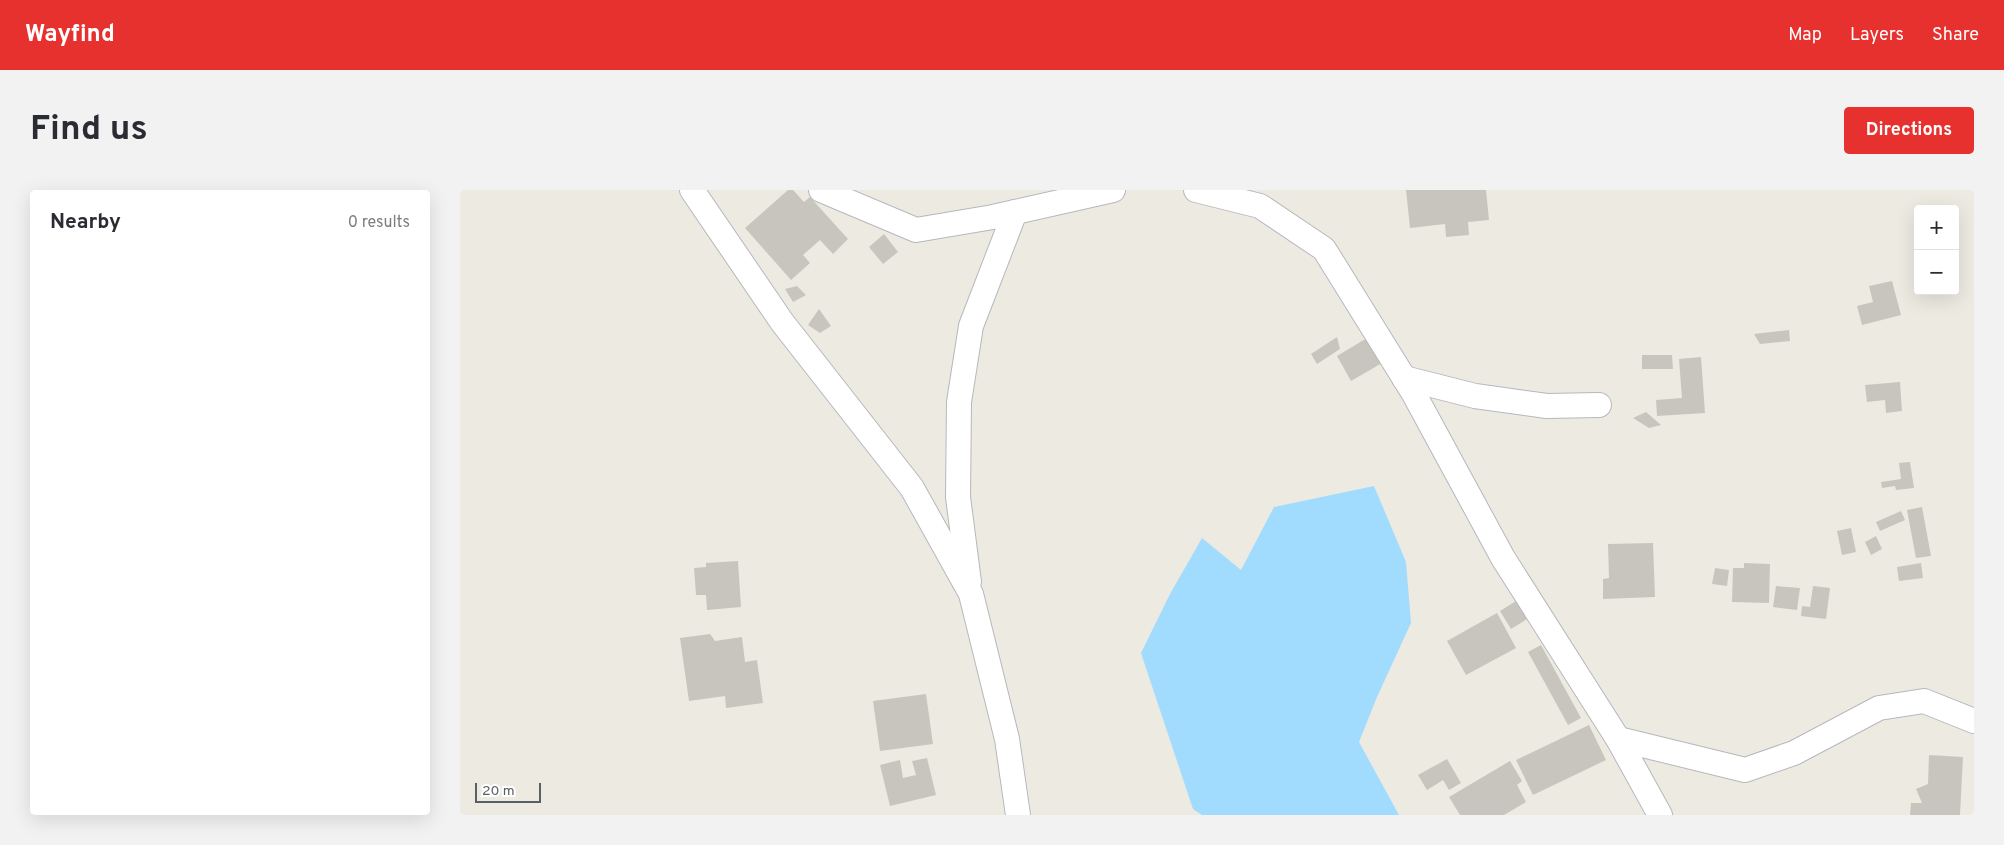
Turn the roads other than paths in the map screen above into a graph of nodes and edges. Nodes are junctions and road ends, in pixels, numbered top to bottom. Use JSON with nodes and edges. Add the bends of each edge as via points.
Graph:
{"nodes":[{"id":1,"x":692,"y":190,"type":"edge"},
{"id":2,"x":821,"y":190,"type":"edge"},
{"id":3,"x":1113,"y":190,"type":"edge"},
{"id":4,"x":1196,"y":190,"type":"edge"},
{"id":5,"x":1015,"y":212,"type":"junction"},
{"id":6,"x":1404,"y":378,"type":"junction"},
{"id":7,"x":1599,"y":405,"type":"dead end"},
{"id":8,"x":971,"y":594,"type":"junction"},
{"id":9,"x":1974,"y":721,"type":"edge"},
{"id":10,"x":1618,"y":739,"type":"junction"},
{"id":11,"x":1018,"y":815,"type":"edge"},
{"id":12,"x":1660,"y":815,"type":"edge"}],
"edges":[{"from":1,"to":8,"type":"street","via":[[782,322],[912,488]]},
{"from":2,"to":5,"type":"street","via":[[916,230]]},
{"from":3,"to":5,"type":"street"},
{"from":4,"to":6,"type":"street","via":[[1260,206],[1324,250]]},
{"from":5,"to":8,"type":"street","via":[[971,326],[959,402],[958,497]]},
{"from":6,"to":7,"type":"street","via":[[1475,396],[1547,406]]},
{"from":6,"to":10,"type":"street","via":[[1503,558]]},
{"from":8,"to":11,"type":"street","via":[[1007,739]]},
{"from":9,"to":10,"type":"street","via":[[1924,701],[1879,708],[1794,754],[1745,770]]},
{"from":10,"to":12,"type":"street"}]}
